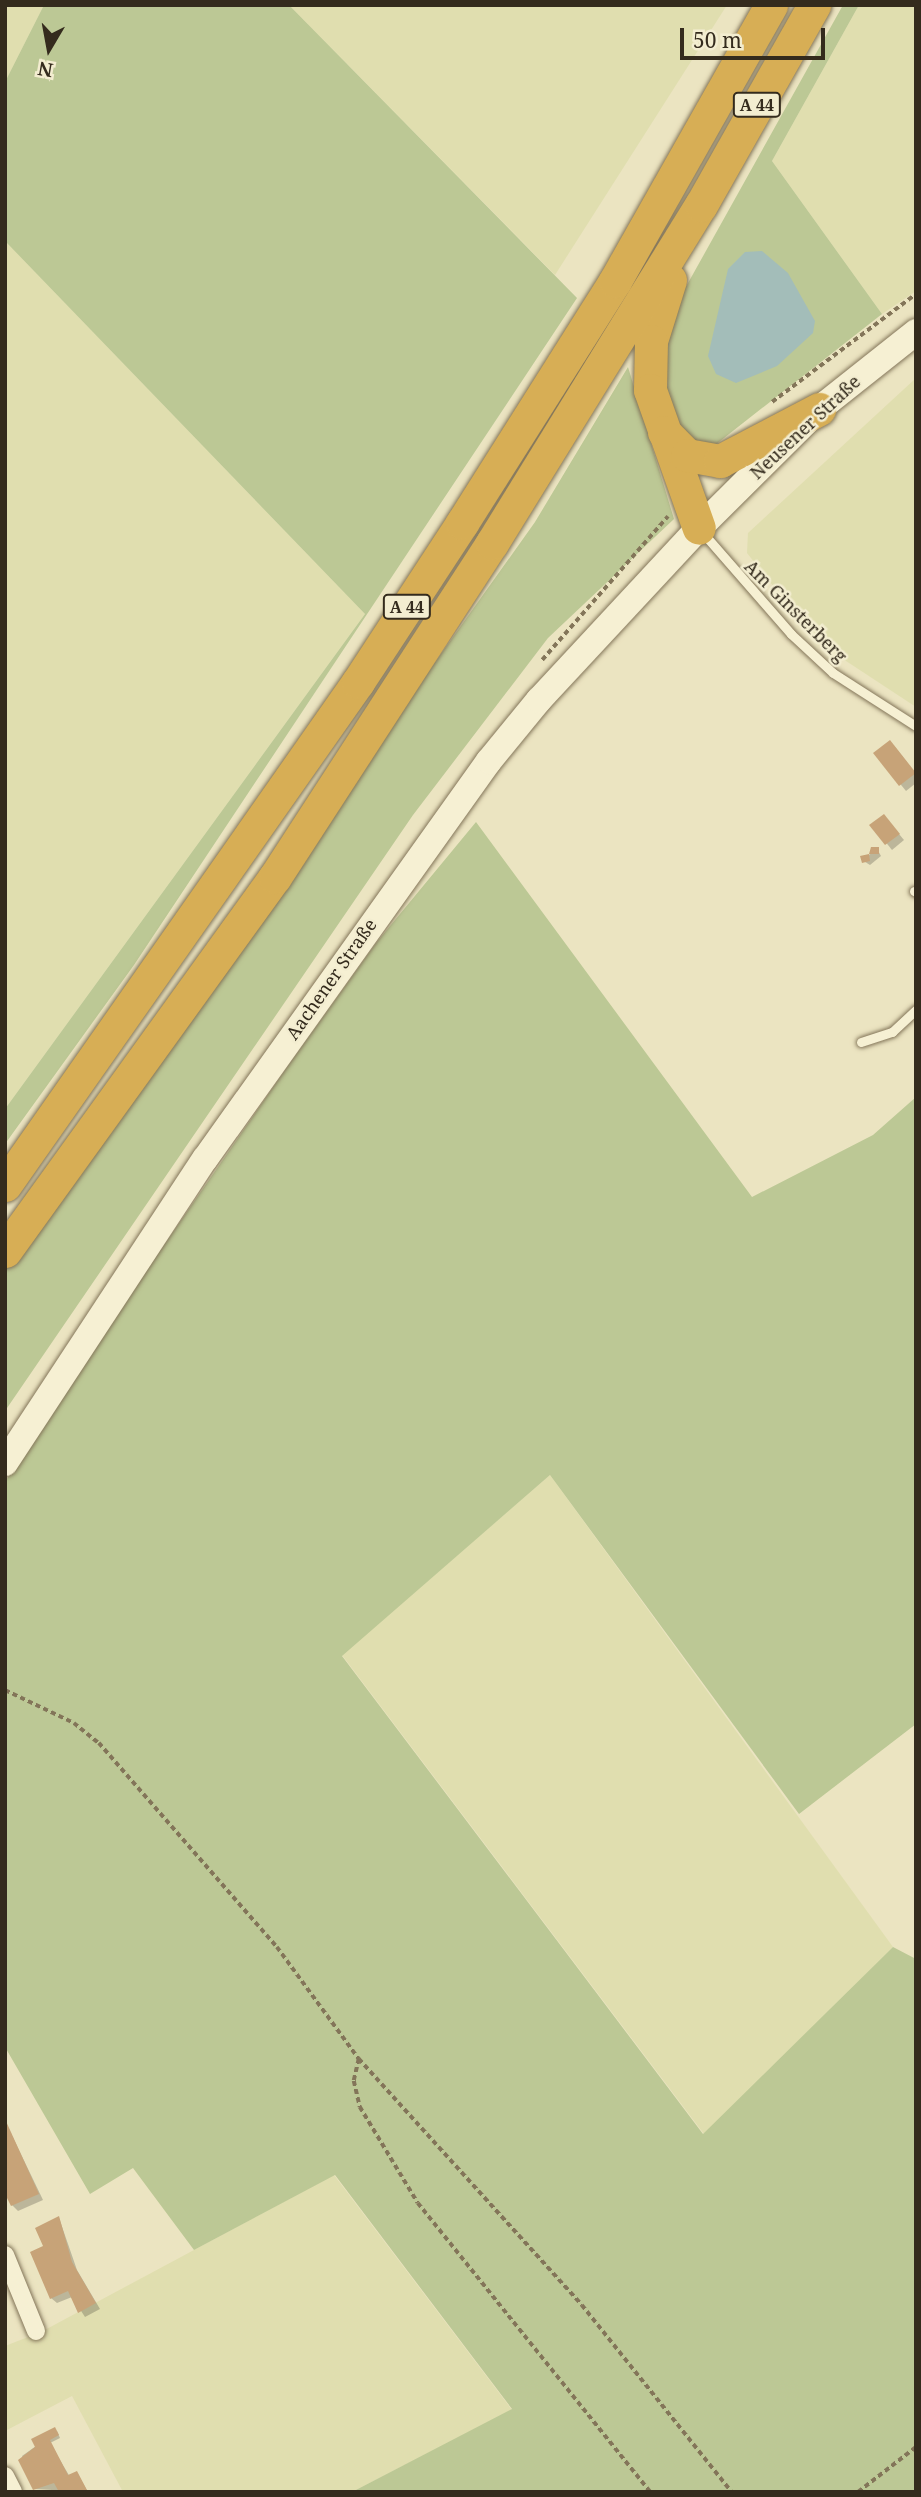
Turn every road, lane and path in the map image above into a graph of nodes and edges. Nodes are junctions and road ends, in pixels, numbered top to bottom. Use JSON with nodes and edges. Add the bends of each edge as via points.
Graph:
{"nodes":[{"id":1,"x":771,"y":5,"type":"edge"},
{"id":2,"x":814,"y":5,"type":"edge"},
{"id":3,"x":701,"y":205,"type":"junction"},
{"id":4,"x":916,"y":332,"type":"edge"},
{"id":5,"x":819,"y":409,"type":"junction"},
{"id":6,"x":662,"y":429,"type":"junction"},
{"id":7,"x":699,"y":528,"type":"junction"},
{"id":8,"x":916,"y":726,"type":"edge"},
{"id":9,"x":916,"y":1010,"type":"edge"},
{"id":10,"x":861,"y":1042,"type":"dead end"},
{"id":11,"x":5,"y":1185,"type":"edge"},
{"id":12,"x":5,"y":1251,"type":"edge"},
{"id":13,"x":5,"y":1463,"type":"edge"},
{"id":14,"x":5,"y":1690,"type":"edge"},
{"id":15,"x":359,"y":2059,"type":"junction"},
{"id":16,"x":5,"y":2255,"type":"edge"},
{"id":17,"x":36,"y":2331,"type":"dead end"},
{"id":18,"x":916,"y":2447,"type":"edge"},
{"id":19,"x":5,"y":2476,"type":"edge"},
{"id":20,"x":13,"y":2492,"type":"edge"},
{"id":21,"x":650,"y":2492,"type":"edge"},
{"id":22,"x":732,"y":2492,"type":"edge"},
{"id":23,"x":858,"y":2492,"type":"edge"}],
"edges":[{"from":1,"to":11,"type":"highway","number":"A 44","via":[[615,281],[455,534],[358,682]]},
{"from":2,"to":3,"type":"highway","number":"A 44"},
{"from":3,"to":6,"type":"highway","via":[[666,290],[651,341],[650,390]]},
{"from":3,"to":12,"type":"highway","number":"A 44","via":[[492,543],[275,877]]},
{"from":4,"to":5,"type":"main road","name":"Neusener Straße"},
{"from":5,"to":6,"type":"highway","via":[[720,461],[687,455]]},
{"from":5,"to":7,"type":"main road","name":"Neusener Straße"},
{"from":6,"to":7,"type":"highway"},
{"from":7,"to":8,"type":"lane","name":"Am Ginsterberg","via":[[765,606],[833,673]]},
{"from":7,"to":13,"type":"main road","name":"Aachener Straße","via":[[539,700],[489,761],[205,1158]]},
{"from":9,"to":10,"type":"lane","via":[[892,1032]]},
{"from":14,"to":15,"type":"path","via":[[74,1723],[99,1743],[277,1947]]},
{"from":15,"to":21,"type":"path","via":[[354,2081],[360,2107],[418,2203]]},
{"from":15,"to":22,"type":"path","via":[[582,2305]]},
{"from":16,"to":17,"type":"street"},
{"from":18,"to":23,"type":"path"},
{"from":19,"to":20,"type":"street"}]}
